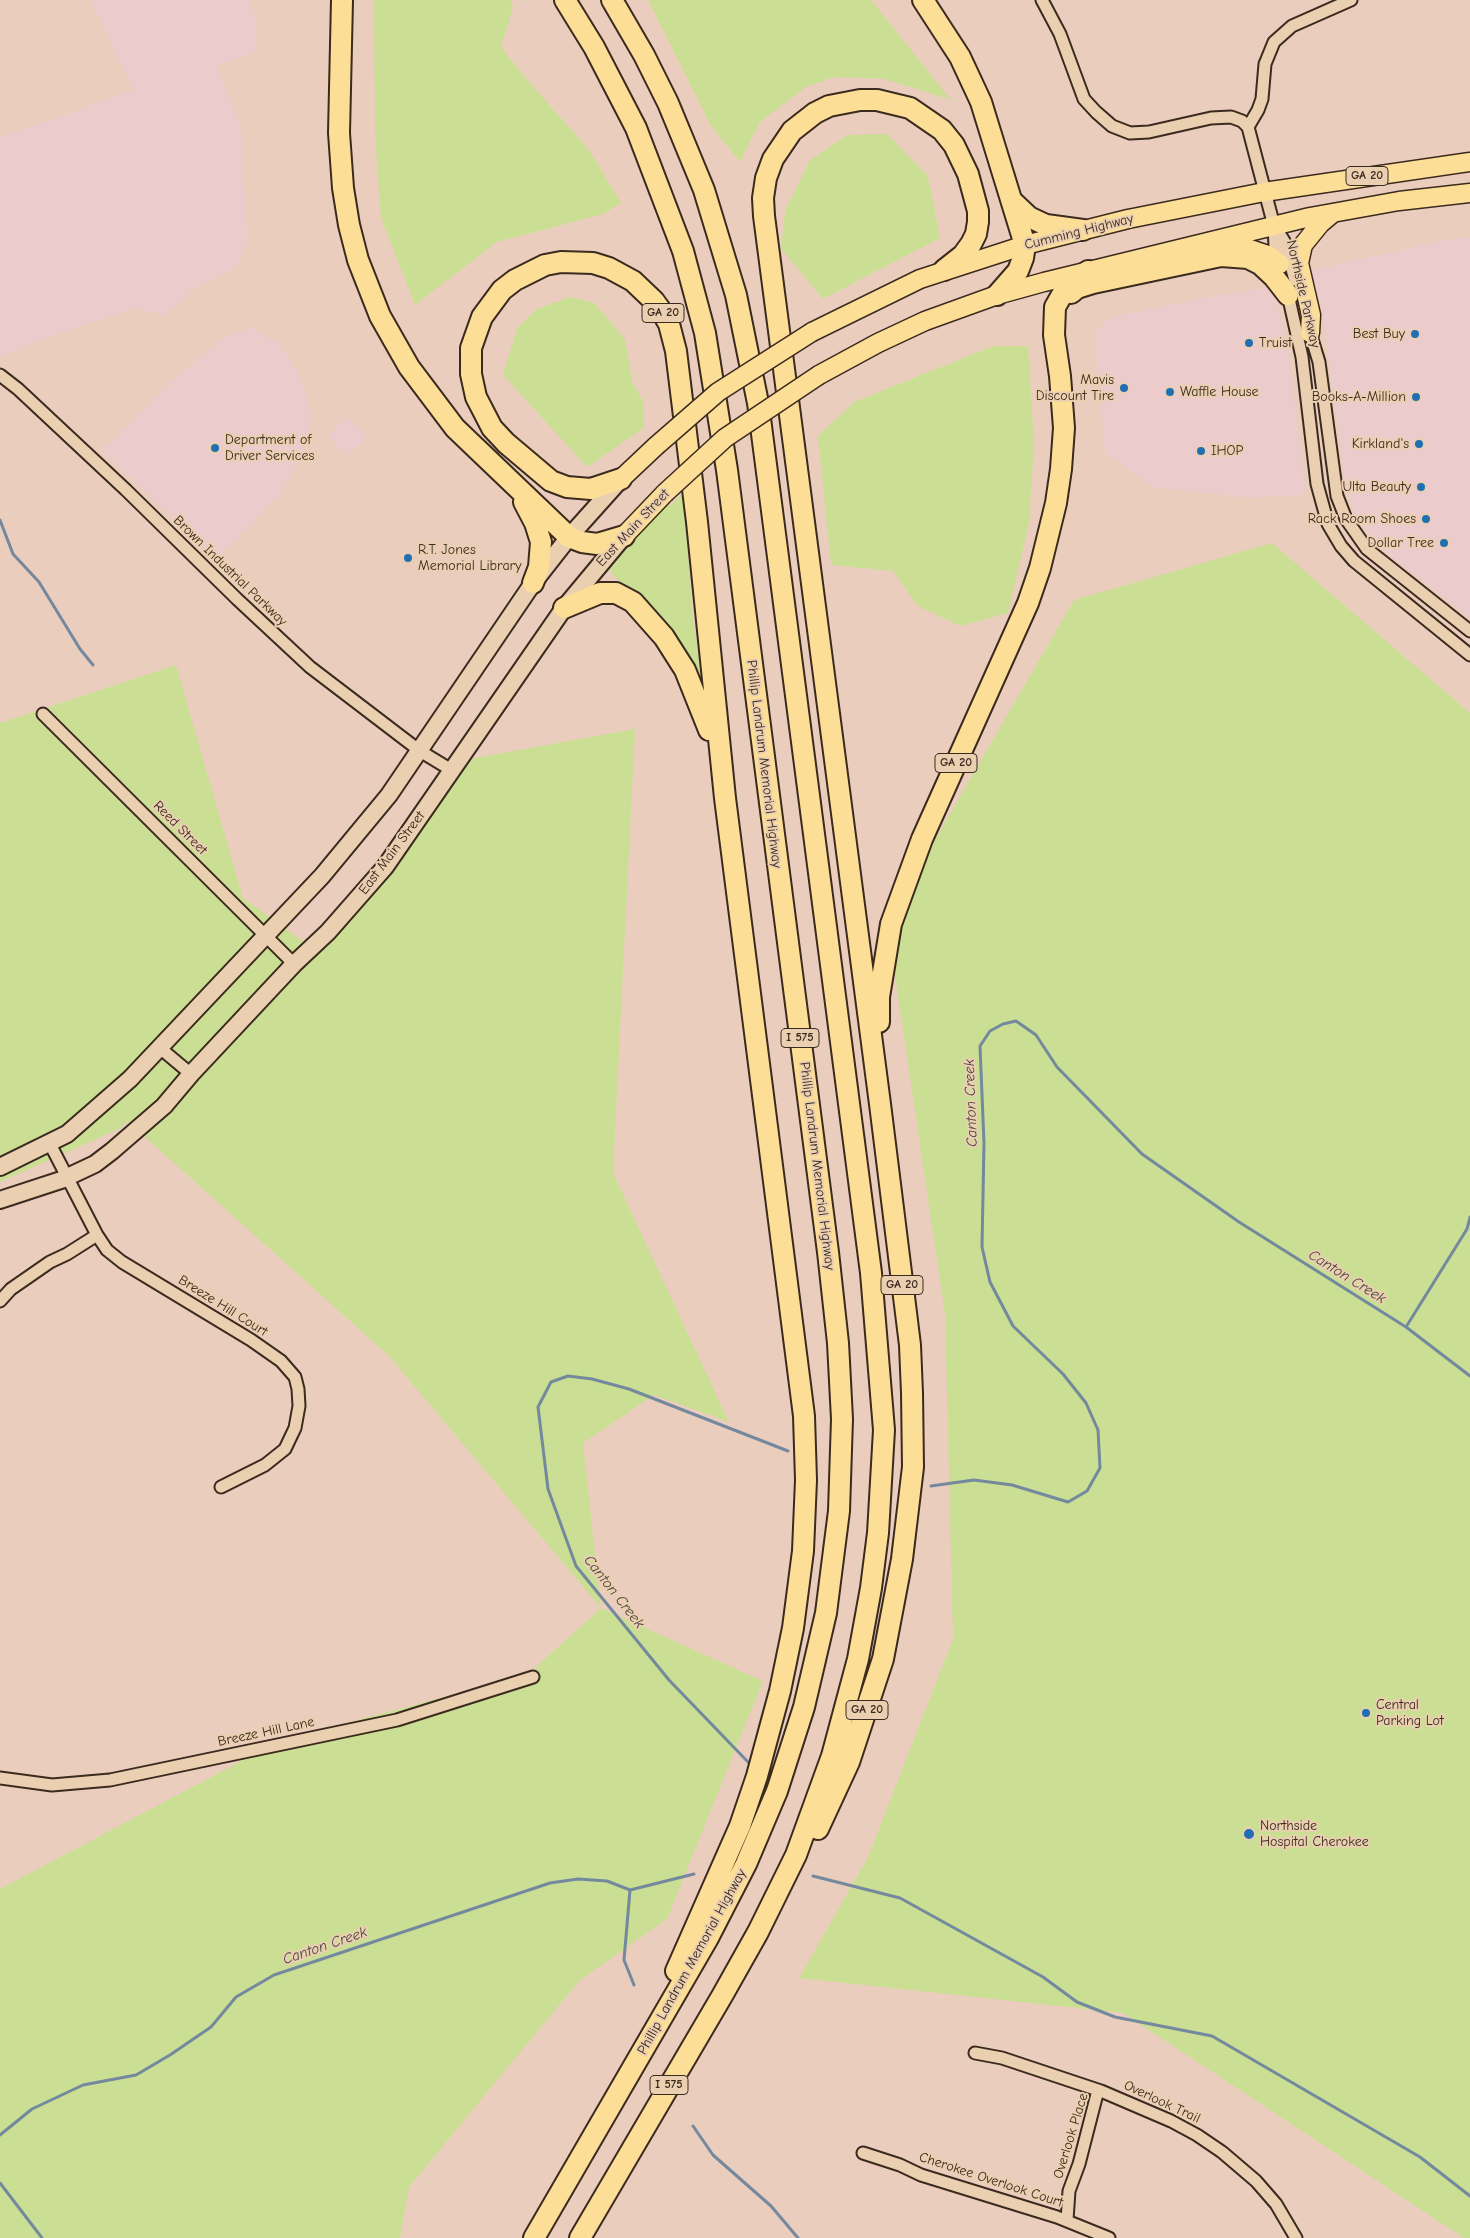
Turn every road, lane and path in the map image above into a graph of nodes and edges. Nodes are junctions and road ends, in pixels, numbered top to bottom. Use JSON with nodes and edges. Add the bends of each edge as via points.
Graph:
{"nodes":[{"id":1,"x":342,"y":0,"type":"edge"},
{"id":2,"x":565,"y":0,"type":"edge"},
{"id":3,"x":612,"y":0,"type":"edge"},
{"id":4,"x":923,"y":0,"type":"edge"},
{"id":5,"x":1042,"y":0,"type":"edge"},
{"id":6,"x":1351,"y":0,"type":"edge"},
{"id":7,"x":1248,"y":127,"type":"junction"},
{"id":8,"x":1470,"y":162,"type":"edge"},
{"id":9,"x":1264,"y":192,"type":"junction"},
{"id":10,"x":1470,"y":193,"type":"edge"},
{"id":11,"x":1012,"y":201,"type":"junction"},
{"id":12,"x":1333,"y":213,"type":"junction"},
{"id":13,"x":1274,"y":226,"type":"junction"},
{"id":14,"x":1083,"y":230,"type":"junction"},
{"id":15,"x":1214,"y":241,"type":"junction"},
{"id":16,"x":1025,"y":245,"type":"junction"},
{"id":17,"x":1280,"y":264,"type":"junction"},
{"id":18,"x":944,"y":270,"type":"junction"},
{"id":19,"x":1088,"y":271,"type":"junction"},
{"id":20,"x":997,"y":295,"type":"junction"},
{"id":21,"x":1288,"y":295,"type":"junction"},
{"id":22,"x":1310,"y":333,"type":"junction"},
{"id":23,"x":0,"y":375,"type":"edge"},
{"id":24,"x":1060,"y":376,"type":"junction"},
{"id":25,"x":621,"y":479,"type":"junction"},
{"id":26,"x":514,"y":486,"type":"junction"},
{"id":27,"x":624,"y":536,"type":"junction"},
{"id":28,"x":568,"y":537,"type":"junction"},
{"id":29,"x":533,"y":583,"type":"junction"},
{"id":30,"x":564,"y":608,"type":"junction"},
{"id":31,"x":1470,"y":631,"type":"edge"},
{"id":32,"x":1470,"y":655,"type":"edge"},
{"id":33,"x":43,"y":714,"type":"dead end"},
{"id":34,"x":420,"y":751,"type":"junction"},
{"id":35,"x":453,"y":771,"type":"junction"},
{"id":36,"x":725,"y":798,"type":"junction"},
{"id":37,"x":266,"y":935,"type":"junction"},
{"id":38,"x":294,"y":964,"type":"junction"},
{"id":39,"x":160,"y":1048,"type":"junction"},
{"id":40,"x":191,"y":1074,"type":"junction"},
{"id":41,"x":880,"y":1104,"type":"junction"},
{"id":42,"x":50,"y":1144,"type":"junction"},
{"id":43,"x":0,"y":1167,"type":"edge"},
{"id":44,"x":67,"y":1176,"type":"junction"},
{"id":45,"x":0,"y":1200,"type":"edge"},
{"id":46,"x":97,"y":1235,"type":"junction"},
{"id":47,"x":0,"y":1301,"type":"edge"},
{"id":48,"x":221,"y":1487,"type":"dead end"},
{"id":49,"x":532,"y":1676,"type":"dead end"},
{"id":50,"x":0,"y":1778,"type":"edge"},
{"id":51,"x":758,"y":1932,"type":"junction"},
{"id":52,"x":976,"y":2053,"type":"dead end"},
{"id":53,"x":634,"y":2066,"type":"junction"},
{"id":54,"x":1101,"y":2091,"type":"junction"},
{"id":55,"x":863,"y":2153,"type":"dead end"},
{"id":56,"x":1067,"y":2220,"type":"junction"},
{"id":57,"x":534,"y":2238,"type":"edge"},
{"id":58,"x":580,"y":2238,"type":"edge"},
{"id":59,"x":1109,"y":2238,"type":"edge"},
{"id":60,"x":1296,"y":2238,"type":"edge"}],
"edges":[{"from":1,"to":26,"type":"highway","via":[[340,161],[347,216],[361,270],[380,316],[423,387],[455,428]]},
{"from":2,"to":53,"type":"highway","name":"Phillip Landrum Memorial Highway","number":"I 575","via":[[612,79],[639,136],[683,251],[705,333],[727,470],[828,1252],[842,1419],[834,1561],[816,1660],[791,1749],[760,1832],[728,1901]]},
{"from":3,"to":51,"type":"highway","number":"I 575","via":[[668,103],[704,190],[727,260],[744,331],[761,422],[877,1329],[884,1430],[882,1485],[871,1588],[858,1659],[840,1729],[816,1801],[796,1855]]},
{"from":4,"to":11,"type":"highway","via":[[950,40],[974,86]]},
{"from":5,"to":7,"type":"street","via":[[1060,34],[1084,99],[1112,126],[1130,133],[1149,132],[1211,118],[1231,117]]},
{"from":6,"to":7,"type":"street","via":[[1292,26],[1274,42],[1265,64],[1262,99]]},
{"from":7,"to":9,"type":"street"},
{"from":8,"to":9,"type":"main road","name":"Cumming Highway","number":"GA 20"},
{"from":9,"to":13,"type":"street"},
{"from":9,"to":14,"type":"main road","name":"Cumming Highway","number":"GA 20"},
{"from":10,"to":12,"type":"main road","number":"GA 20"},
{"from":11,"to":14,"type":"highway","via":[[1029,217],[1046,225]]},
{"from":11,"to":16,"type":"highway"},
{"from":12,"to":13,"type":"main road","number":"GA 20"},
{"from":12,"to":22,"type":"main road","via":[[1303,245],[1299,263],[1311,315]]},
{"from":13,"to":15,"type":"main road","number":"GA 20"},
{"from":13,"to":17,"type":"street","name":"Northside Parkway"},
{"from":13,"to":22,"type":"street","name":"Northside Parkway","via":[[1284,241]]},
{"from":14,"to":16,"type":"main road","name":"Cumming Highway","number":"GA 20"},
{"from":15,"to":17,"type":"main road","via":[[1248,248],[1268,255]]},
{"from":15,"to":19,"type":"main road","number":"GA 20"},
{"from":16,"to":18,"type":"main road","name":"Cumming Highway","number":"GA 20"},
{"from":16,"to":20,"type":"highway","via":[[1018,271]]},
{"from":17,"to":21,"type":"street","name":"Northside Parkway"},
{"from":18,"to":25,"type":"main road","name":"Cumming Highway","number":"GA 20","bridge":true,"via":[[812,332],[718,392]]},
{"from":18,"to":41,"type":"highway","via":[[971,244],[978,222],[965,167],[954,144],[942,130],[910,108],[877,100],[860,100],[829,106],[792,131],[773,159],[766,178],[764,216]]},
{"from":19,"to":20,"type":"main road"},
{"from":19,"to":24,"type":"highway","number":"GA 20","via":[[1063,292],[1055,307],[1054,335]]},
{"from":20,"to":27,"type":"main road","name":"East Main Street","bridge":true,"via":[[903,331],[819,375],[725,438]]},
{"from":21,"to":24,"type":"highway","via":[[1260,264],[1248,258],[1221,256],[1077,288],[1067,296],[1060,314],[1064,365]]},
{"from":21,"to":32,"type":"street","name":"Northside Parkway","via":[[1302,357],[1317,484],[1328,524],[1354,562]]},
{"from":22,"to":31,"type":"street","name":"Northside Parkway","via":[[1319,362],[1336,489],[1346,520],[1367,549]]},
{"from":23,"to":34,"type":"street","name":"Brown Industrial Parkway","via":[[126,490],[310,667]]},
{"from":24,"to":41,"type":"highway","number":"GA 20","via":[[1064,428],[1061,469],[1040,568],[1028,603],[922,840],[891,924],[879,997]]},
{"from":25,"to":28,"type":"main road"},
{"from":25,"to":36,"type":"highway","number":"GA 20","via":[[590,489],[567,487],[551,481],[492,428],[476,397],[471,374],[471,348],[482,317],[502,290],[545,265],[576,261],[609,268],[644,291],[669,324],[678,364],[697,522]]},
{"from":26,"to":28,"type":"highway"},
{"from":26,"to":29,"type":"highway","via":[[535,522],[541,542],[539,567]]},
{"from":27,"to":28,"type":"highway","via":[[597,544]]},
{"from":27,"to":30,"type":"main road","name":"East Main Street"},
{"from":28,"to":29,"type":"main road"},
{"from":29,"to":34,"type":"main road"},
{"from":30,"to":35,"type":"main road","name":"East Main Street"},
{"from":30,"to":36,"type":"highway","via":[[600,593],[616,593],[633,602],[651,622],[680,662],[699,702]]},
{"from":33,"to":37,"type":"street","name":"Reed Street"},
{"from":34,"to":35,"type":"street","name":"Brown Industrial Parkway"},
{"from":34,"to":37,"type":"main road","via":[[389,795],[322,876]]},
{"from":35,"to":38,"type":"main road","name":"East Main Street","via":[[385,867],[328,932]]},
{"from":36,"to":53,"type":"highway","number":"GA 20","via":[[804,1416],[803,1551],[788,1654],[757,1776],[724,1864]]},
{"from":37,"to":38,"type":"street","name":"Reed Street"},
{"from":37,"to":39,"type":"main road"},
{"from":38,"to":40,"type":"main road","name":"East Main Street"},
{"from":39,"to":40,"type":"street"},
{"from":39,"to":42,"type":"main road","via":[[74,1128]]},
{"from":40,"to":44,"type":"main road","name":"East Main Street","via":[[164,1106],[112,1152],[95,1164]]},
{"from":41,"to":51,"type":"highway","number":"GA 20","via":[[910,1345],[913,1467],[902,1560],[883,1659],[849,1762],[817,1832]]},
{"from":42,"to":43,"type":"main road"},
{"from":42,"to":44,"type":"street","name":"Breeze Hill Court"},
{"from":44,"to":45,"type":"main road","name":"East Main Street","via":[[39,1189]]},
{"from":44,"to":46,"type":"street","name":"Breeze Hill Court"},
{"from":46,"to":47,"type":"street","via":[[42,1267]]},
{"from":46,"to":48,"type":"street","name":"Breeze Hill Court","via":[[107,1250],[122,1262],[252,1340],[281,1361],[295,1377],[299,1406],[295,1428],[285,1449],[265,1465]]},
{"from":49,"to":50,"type":"street","name":"Breeze Hill Lane","via":[[397,1720],[110,1780],[52,1785]]},
{"from":51,"to":58,"type":"highway","number":"I 575"},
{"from":52,"to":54,"type":"street","name":"Overlook Trail","via":[[1002,2058]]},
{"from":53,"to":57,"type":"highway","name":"Phillip Landrum Memorial Highway","number":"I 575"},
{"from":54,"to":56,"type":"street","name":"Overlook Place","via":[[1096,2094],[1069,2192]]},
{"from":54,"to":60,"type":"street","name":"Overlook Trail","via":[[1171,2121],[1222,2152],[1267,2192]]},
{"from":55,"to":56,"type":"street","name":"Cherokee Overlook Court","via":[[920,2175]]},
{"from":56,"to":59,"type":"street","name":"Cherokee Overlook Court"}]}
